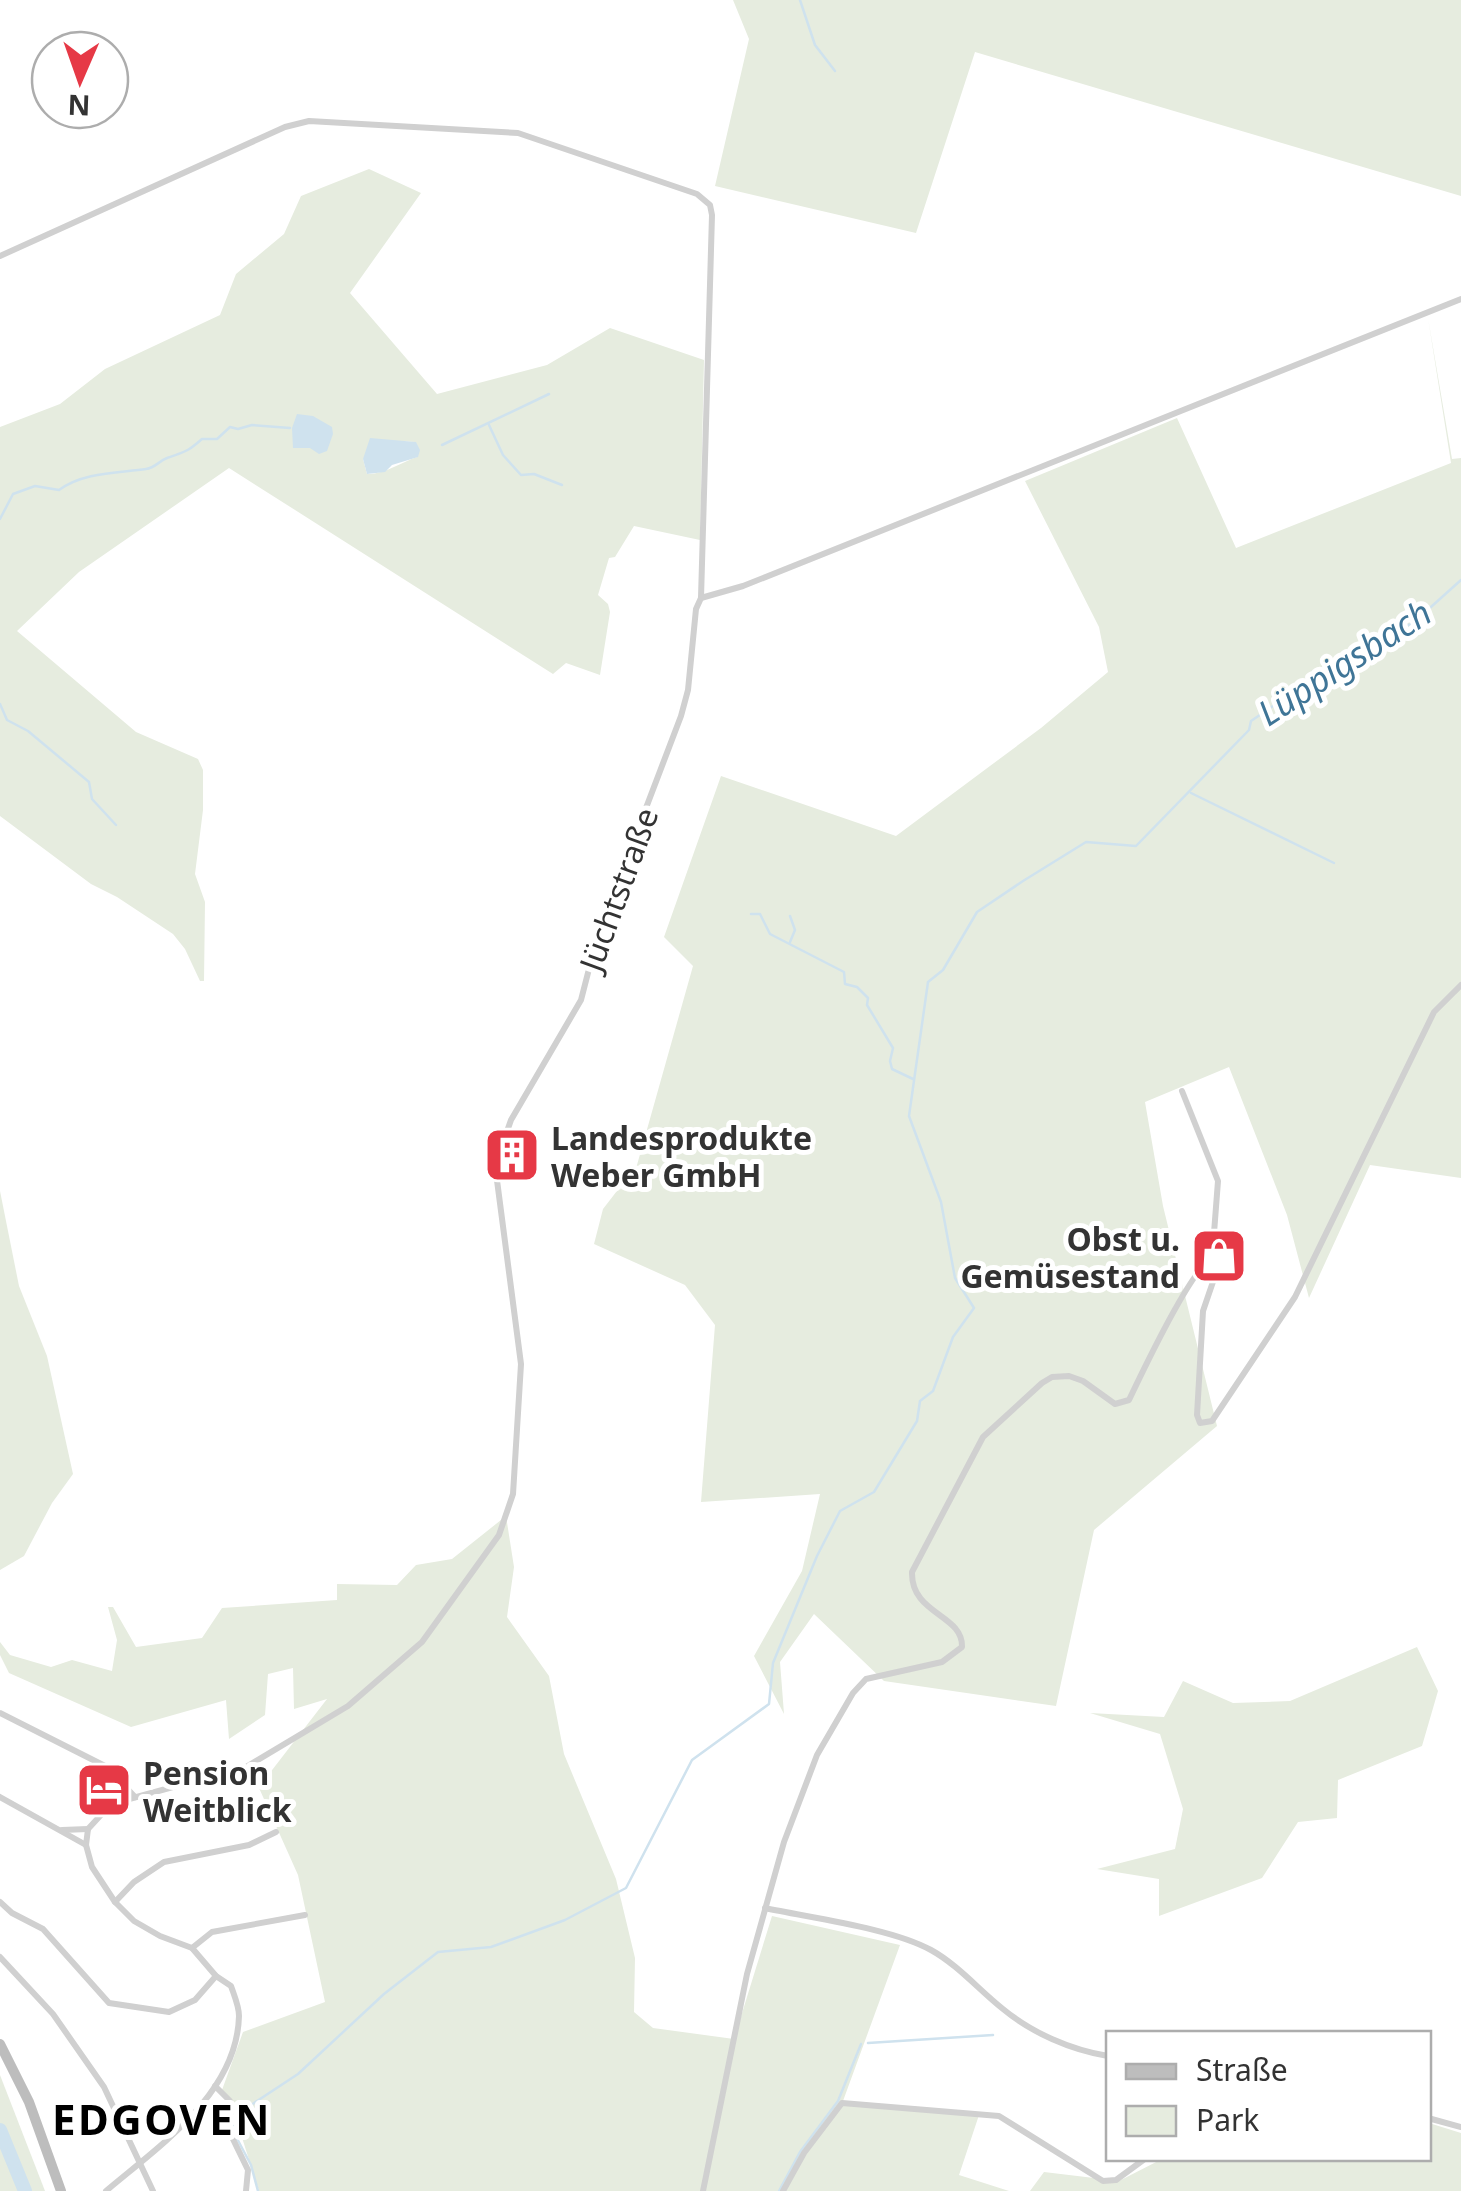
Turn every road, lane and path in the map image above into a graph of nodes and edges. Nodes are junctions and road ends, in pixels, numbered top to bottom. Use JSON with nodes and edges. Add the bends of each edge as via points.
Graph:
{"nodes":[{"id":1,"x":0,"y":256,"type":"edge"},
{"id":2,"x":1461,"y":299,"type":"edge"},
{"id":3,"x":701,"y":598,"type":"junction"},
{"id":4,"x":1461,"y":985,"type":"edge"},
{"id":5,"x":1182,"y":1091,"type":"dead end"},
{"id":6,"x":1212,"y":1260,"type":"junction"},
{"id":7,"x":0,"y":1713,"type":"edge"},
{"id":8,"x":118,"y":1778,"type":"junction"},
{"id":9,"x":0,"y":1797,"type":"edge"},
{"id":10,"x":135,"y":1797,"type":"junction"},
{"id":11,"x":121,"y":1801,"type":"junction"},
{"id":12,"x":88,"y":1829,"type":"junction"},
{"id":13,"x":61,"y":1830,"type":"junction"},
{"id":14,"x":276,"y":1832,"type":"dead end"},
{"id":15,"x":86,"y":1845,"type":"junction"},
{"id":16,"x":0,"y":1902,"type":"edge"},
{"id":17,"x":115,"y":1902,"type":"junction"},
{"id":18,"x":764,"y":1908,"type":"junction"},
{"id":19,"x":305,"y":1915,"type":"dead end"},
{"id":20,"x":192,"y":1948,"type":"junction"},
{"id":21,"x":0,"y":1957,"type":"edge"},
{"id":22,"x":216,"y":1976,"type":"junction"},
{"id":23,"x":0,"y":2044,"type":"edge"},
{"id":24,"x":1106,"y":2056,"type":"edge"},
{"id":25,"x":215,"y":2086,"type":"junction"},
{"id":26,"x":1431,"y":2119,"type":"edge"},
{"id":27,"x":1461,"y":2128,"type":"edge"},
{"id":28,"x":1142,"y":2161,"type":"edge"},
{"id":29,"x":140,"y":2163,"type":"junction"},
{"id":30,"x":61,"y":2191,"type":"edge"},
{"id":31,"x":106,"y":2191,"type":"edge"},
{"id":32,"x":153,"y":2191,"type":"edge"},
{"id":33,"x":246,"y":2191,"type":"edge"},
{"id":34,"x":704,"y":2191,"type":"edge"},
{"id":35,"x":784,"y":2191,"type":"edge"}],
"edges":[{"from":1,"to":3,"type":"street","name":"Jüchtstraße","via":[[309,121],[518,132],[697,194],[712,215]]},
{"from":2,"to":3,"type":"street"},
{"from":3,"to":10,"type":"street","name":"Jüchtstraße","via":[[681,716],[598,934],[581,1000],[510,1120],[495,1165],[521,1364],[512,1494],[498,1535],[422,1642],[348,1706],[246,1767]]},
{"from":4,"to":6,"type":"street","via":[[1434,1012],[1296,1297],[1214,1418],[1203,1424],[1197,1409],[1203,1311],[1217,1270]]},
{"from":5,"to":6,"type":"street","via":[[1218,1181]]},
{"from":6,"to":18,"type":"street","via":[[1203,1263],[1126,1402],[1109,1402],[1069,1376],[1052,1377],[983,1437],[912,1572],[923,1604],[959,1632],[962,1647],[942,1662],[872,1676],[856,1688],[805,1782]]},
{"from":7,"to":8,"type":"street"},
{"from":8,"to":10,"type":"street"},
{"from":8,"to":11,"type":"street"},
{"from":9,"to":13,"type":"street"},
{"from":10,"to":11,"type":"street"},
{"from":11,"to":12,"type":"street"},
{"from":12,"to":13,"type":"street"},
{"from":12,"to":15,"type":"street"},
{"from":13,"to":15,"type":"street"},
{"from":14,"to":17,"type":"street","via":[[249,1845],[164,1862]]},
{"from":15,"to":17,"type":"street"},
{"from":16,"to":22,"type":"street","via":[[43,1929],[109,2003],[170,2012],[195,2000]]},
{"from":17,"to":20,"type":"street","via":[[134,1921]]},
{"from":18,"to":24,"type":"street","via":[[918,1944],[1032,2029]]},
{"from":18,"to":34,"type":"street"},
{"from":19,"to":20,"type":"street","via":[[212,1932]]},
{"from":20,"to":22,"type":"street"},
{"from":21,"to":29,"type":"street","via":[[94,2072]]},
{"from":22,"to":25,"type":"street","via":[[231,1986],[239,2013]]},
{"from":23,"to":30,"type":"main road","via":[[30,2102]]},
{"from":25,"to":29,"type":"street"},
{"from":25,"to":33,"type":"street","via":[[230,2101],[230,2131],[248,2170]]},
{"from":26,"to":27,"type":"street"},
{"from":28,"to":35,"type":"street","via":[[1104,2181],[999,2116],[842,2103]]},
{"from":29,"to":31,"type":"street"},
{"from":29,"to":32,"type":"street"}]}
